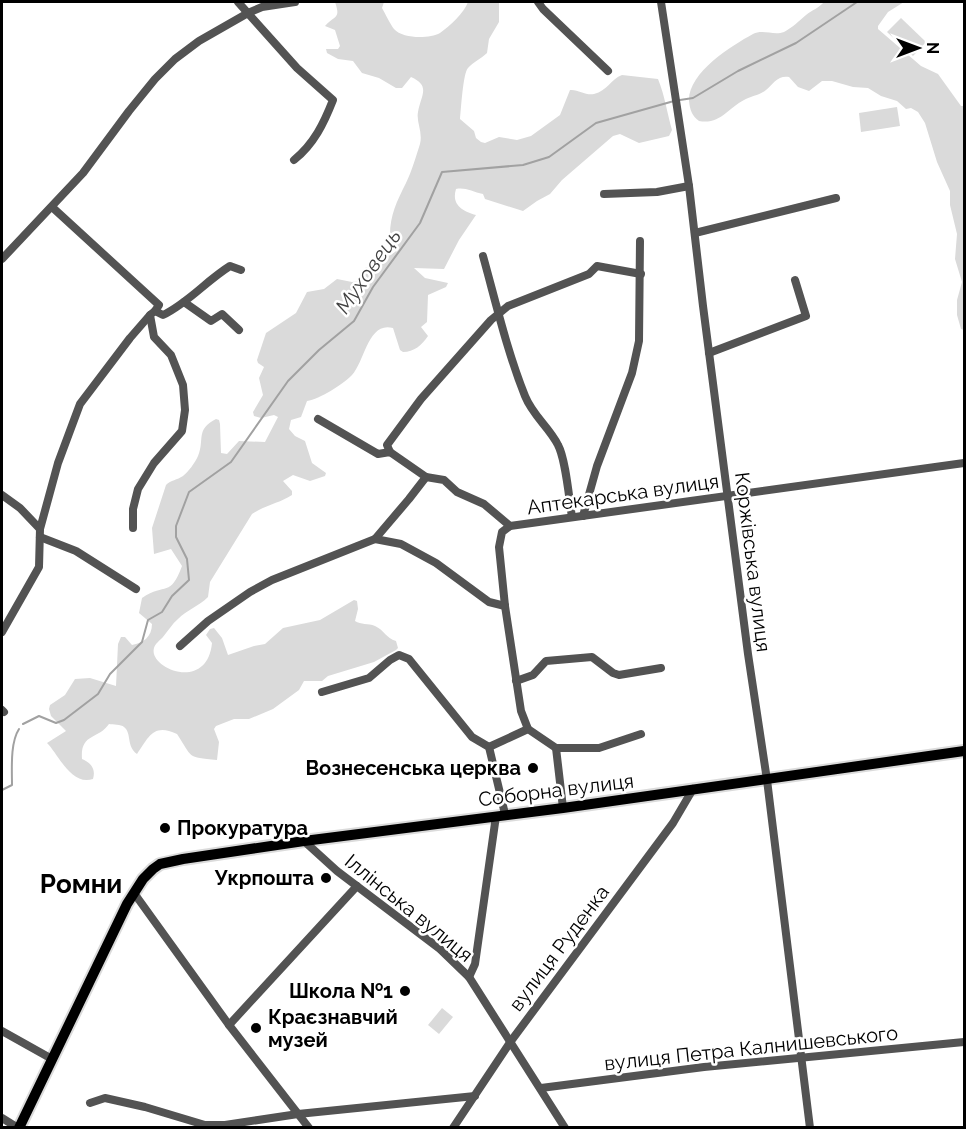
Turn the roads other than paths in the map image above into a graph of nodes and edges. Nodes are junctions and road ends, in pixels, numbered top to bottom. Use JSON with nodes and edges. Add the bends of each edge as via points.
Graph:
{"nodes":[{"id":1,"x":238,"y":2,"type":"edge"},
{"id":2,"x":295,"y":2,"type":"edge"},
{"id":3,"x":538,"y":2,"type":"edge"},
{"id":4,"x":661,"y":2,"type":"edge"},
{"id":5,"x":249,"y":13,"type":"junction"},
{"id":6,"x":608,"y":70,"type":"dead end"},
{"id":7,"x":294,"y":160,"type":"dead end"},
{"id":8,"x":689,"y":186,"type":"junction"},
{"id":9,"x":604,"y":194,"type":"dead end"},
{"id":10,"x":836,"y":198,"type":"dead end"},
{"id":11,"x":52,"y":207,"type":"junction"},
{"id":12,"x":694,"y":233,"type":"junction"},
{"id":13,"x":640,"y":241,"type":"dead end"},
{"id":14,"x":483,"y":256,"type":"dead end"},
{"id":15,"x":2,"y":258,"type":"edge"},
{"id":16,"x":241,"y":270,"type":"dead end"},
{"id":17,"x":641,"y":274,"type":"junction"},
{"id":18,"x":795,"y":280,"type":"dead end"},
{"id":19,"x":184,"y":302,"type":"junction"},
{"id":20,"x":153,"y":313,"type":"junction"},
{"id":21,"x":499,"y":314,"type":"junction"},
{"id":22,"x":239,"y":330,"type":"dead end"},
{"id":23,"x":709,"y":353,"type":"junction"},
{"id":24,"x":318,"y":419,"type":"dead end"},
{"id":25,"x":390,"y":452,"type":"junction"},
{"id":26,"x":964,"y":463,"type":"edge"},
{"id":27,"x":426,"y":477,"type":"junction"},
{"id":28,"x":2,"y":495,"type":"edge"},
{"id":29,"x":728,"y":496,"type":"junction"},
{"id":30,"x":583,"y":516,"type":"junction"},
{"id":31,"x":572,"y":517,"type":"junction"},
{"id":32,"x":510,"y":526,"type":"junction"},
{"id":33,"x":133,"y":528,"type":"dead end"},
{"id":34,"x":40,"y":533,"type":"junction"},
{"id":35,"x":375,"y":538,"type":"junction"},
{"id":36,"x":136,"y":589,"type":"dead end"},
{"id":37,"x":505,"y":606,"type":"junction"},
{"id":38,"x":2,"y":632,"type":"edge"},
{"id":39,"x":180,"y":646,"type":"dead end"},
{"id":40,"x":661,"y":668,"type":"dead end"},
{"id":41,"x":516,"y":681,"type":"junction"},
{"id":42,"x":322,"y":692,"type":"dead end"},
{"id":43,"x":528,"y":729,"type":"junction"},
{"id":44,"x":641,"y":734,"type":"dead end"},
{"id":45,"x":489,"y":747,"type":"junction"},
{"id":46,"x":556,"y":748,"type":"junction"},
{"id":47,"x":964,"y":751,"type":"edge"},
{"id":48,"x":767,"y":780,"type":"junction"},
{"id":49,"x":693,"y":789,"type":"junction"},
{"id":50,"x":563,"y":808,"type":"junction"},
{"id":51,"x":501,"y":815,"type":"junction"},
{"id":52,"x":304,"y":841,"type":"junction"},
{"id":53,"x":357,"y":886,"type":"junction"},
{"id":54,"x":134,"y":892,"type":"junction"},
{"id":55,"x":469,"y":978,"type":"junction"},
{"id":56,"x":229,"y":1025,"type":"junction"},
{"id":57,"x":2,"y":1031,"type":"edge"},
{"id":58,"x":511,"y":1041,"type":"junction"},
{"id":59,"x":964,"y":1042,"type":"edge"},
{"id":60,"x":801,"y":1058,"type":"junction"},
{"id":61,"x":52,"y":1059,"type":"junction"},
{"id":62,"x":541,"y":1088,"type":"junction"},
{"id":63,"x":475,"y":1096,"type":"junction"},
{"id":64,"x":90,"y":1103,"type":"dead end"},
{"id":65,"x":298,"y":1114,"type":"junction"},
{"id":66,"x":2,"y":1118,"type":"edge"},
{"id":67,"x":18,"y":1128,"type":"edge"},
{"id":68,"x":309,"y":1128,"type":"edge"},
{"id":69,"x":453,"y":1128,"type":"edge"},
{"id":70,"x":565,"y":1128,"type":"edge"},
{"id":71,"x":810,"y":1128,"type":"edge"}],
"edges":[{"from":1,"to":5,"type":"street"},
{"from":2,"to":5,"type":"street"},
{"from":3,"to":6,"type":"street"},
{"from":4,"to":8,"type":"street","name":"Коржівська вулиця"},
{"from":5,"to":7,"type":"street","via":[[297,68],[333,100],[323,126]]},
{"from":5,"to":11,"type":"street","via":[[199,41],[154,79],[83,173]]},
{"from":8,"to":9,"type":"street"},
{"from":8,"to":12,"type":"street","name":"Коржівська вулиця"},
{"from":10,"to":12,"type":"street"},
{"from":11,"to":15,"type":"street"},
{"from":11,"to":20,"type":"street","via":[[159,305]]},
{"from":12,"to":23,"type":"street","name":"Коржівська вулиця"},
{"from":13,"to":17,"type":"street"},
{"from":14,"to":21,"type":"street"},
{"from":16,"to":19,"type":"street","via":[[230,266]]},
{"from":17,"to":21,"type":"street","via":[[597,266],[589,274],[508,306]]},
{"from":17,"to":30,"type":"street","via":[[639,341],[632,373]]},
{"from":18,"to":23,"type":"street","via":[[806,316]]},
{"from":19,"to":20,"type":"street","via":[[164,315]]},
{"from":19,"to":22,"type":"street","via":[[211,321],[222,314]]},
{"from":20,"to":33,"type":"street","via":[[154,337],[171,355],[183,385],[185,411],[182,431],[138,489]]},
{"from":20,"to":34,"type":"street","via":[[80,404],[57,463]]},
{"from":21,"to":25,"type":"street","via":[[421,399],[387,445]]},
{"from":21,"to":31,"type":"street","via":[[533,413],[558,444]]},
{"from":23,"to":29,"type":"street","name":"Коржівська вулиця"},
{"from":24,"to":25,"type":"street","via":[[378,454]]},
{"from":25,"to":27,"type":"street"},
{"from":26,"to":29,"type":"street","name":"Аптекарська вулиця"},
{"from":27,"to":32,"type":"street","via":[[444,480],[457,492],[484,504]]},
{"from":27,"to":35,"type":"street"},
{"from":28,"to":34,"type":"street","via":[[20,508]]},
{"from":29,"to":30,"type":"street","name":"Аптекарська вулиця"},
{"from":29,"to":48,"type":"street","name":"Коржівська вулиця"},
{"from":30,"to":31,"type":"street","name":"Аптекарська вулиця"},
{"from":31,"to":32,"type":"street","name":"Аптекарська вулиця"},
{"from":32,"to":37,"type":"street","name":"Аптекарська вулиця","via":[[502,532],[500,547]]},
{"from":34,"to":36,"type":"street"},
{"from":34,"to":38,"type":"street","via":[[39,567]]},
{"from":35,"to":37,"type":"street","via":[[401,544],[436,563],[489,602]]},
{"from":35,"to":39,"type":"street","via":[[250,592]]},
{"from":37,"to":41,"type":"street"},
{"from":40,"to":41,"type":"street","via":[[619,675],[589,656],[546,662],[534,675]]},
{"from":41,"to":43,"type":"street"},
{"from":42,"to":45,"type":"street","via":[[369,678],[399,655],[409,659],[472,737]]},
{"from":43,"to":45,"type":"street"},
{"from":43,"to":46,"type":"street"},
{"from":44,"to":46,"type":"street","via":[[599,747]]},
{"from":45,"to":51,"type":"street"},
{"from":46,"to":50,"type":"street"},
{"from":47,"to":48,"type":"main road","name":"Соборна вулиця"},
{"from":48,"to":49,"type":"main road","name":"Соборна вулиця"},
{"from":48,"to":60,"type":"street","name":"Коржівська вулиця"},
{"from":49,"to":50,"type":"main road","name":"Соборна вулиця"},
{"from":49,"to":58,"type":"street","name":"вулиця Руденка","via":[[673,823]]},
{"from":50,"to":51,"type":"main road","name":"Соборна вулиця"},
{"from":51,"to":52,"type":"main road","name":"Соборна вулиця"},
{"from":51,"to":55,"type":"street","via":[[475,964]]},
{"from":52,"to":53,"type":"street","name":"Іллінська вулиця"},
{"from":52,"to":54,"type":"main road","name":"Соборна вулиця","via":[[160,864]]},
{"from":53,"to":55,"type":"street","name":"Іллінська вулиця","via":[[440,949]]},
{"from":53,"to":56,"type":"street"},
{"from":54,"to":56,"type":"street"},
{"from":54,"to":61,"type":"main road"},
{"from":55,"to":58,"type":"street","name":"Іллінська вулиця"},
{"from":56,"to":65,"type":"street"},
{"from":57,"to":61,"type":"street"},
{"from":58,"to":62,"type":"street","name":"Іллінська вулиця"},
{"from":58,"to":63,"type":"street","name":"вулиця Руденка"},
{"from":59,"to":60,"type":"street","name":"вулиця Петра Калнишевського"},
{"from":60,"to":62,"type":"street","name":"вулиця Петра Калнишевського"},
{"from":60,"to":71,"type":"street","name":"Коржівська вулиця"},
{"from":61,"to":67,"type":"main road"},
{"from":62,"to":70,"type":"street","name":"Іллінська вулиця"},
{"from":63,"to":65,"type":"street"},
{"from":63,"to":69,"type":"street","name":"вулиця Руденка"},
{"from":64,"to":65,"type":"street","via":[[105,1098],[205,1125]]},
{"from":65,"to":68,"type":"street"},
{"from":66,"to":67,"type":"street"}]}
